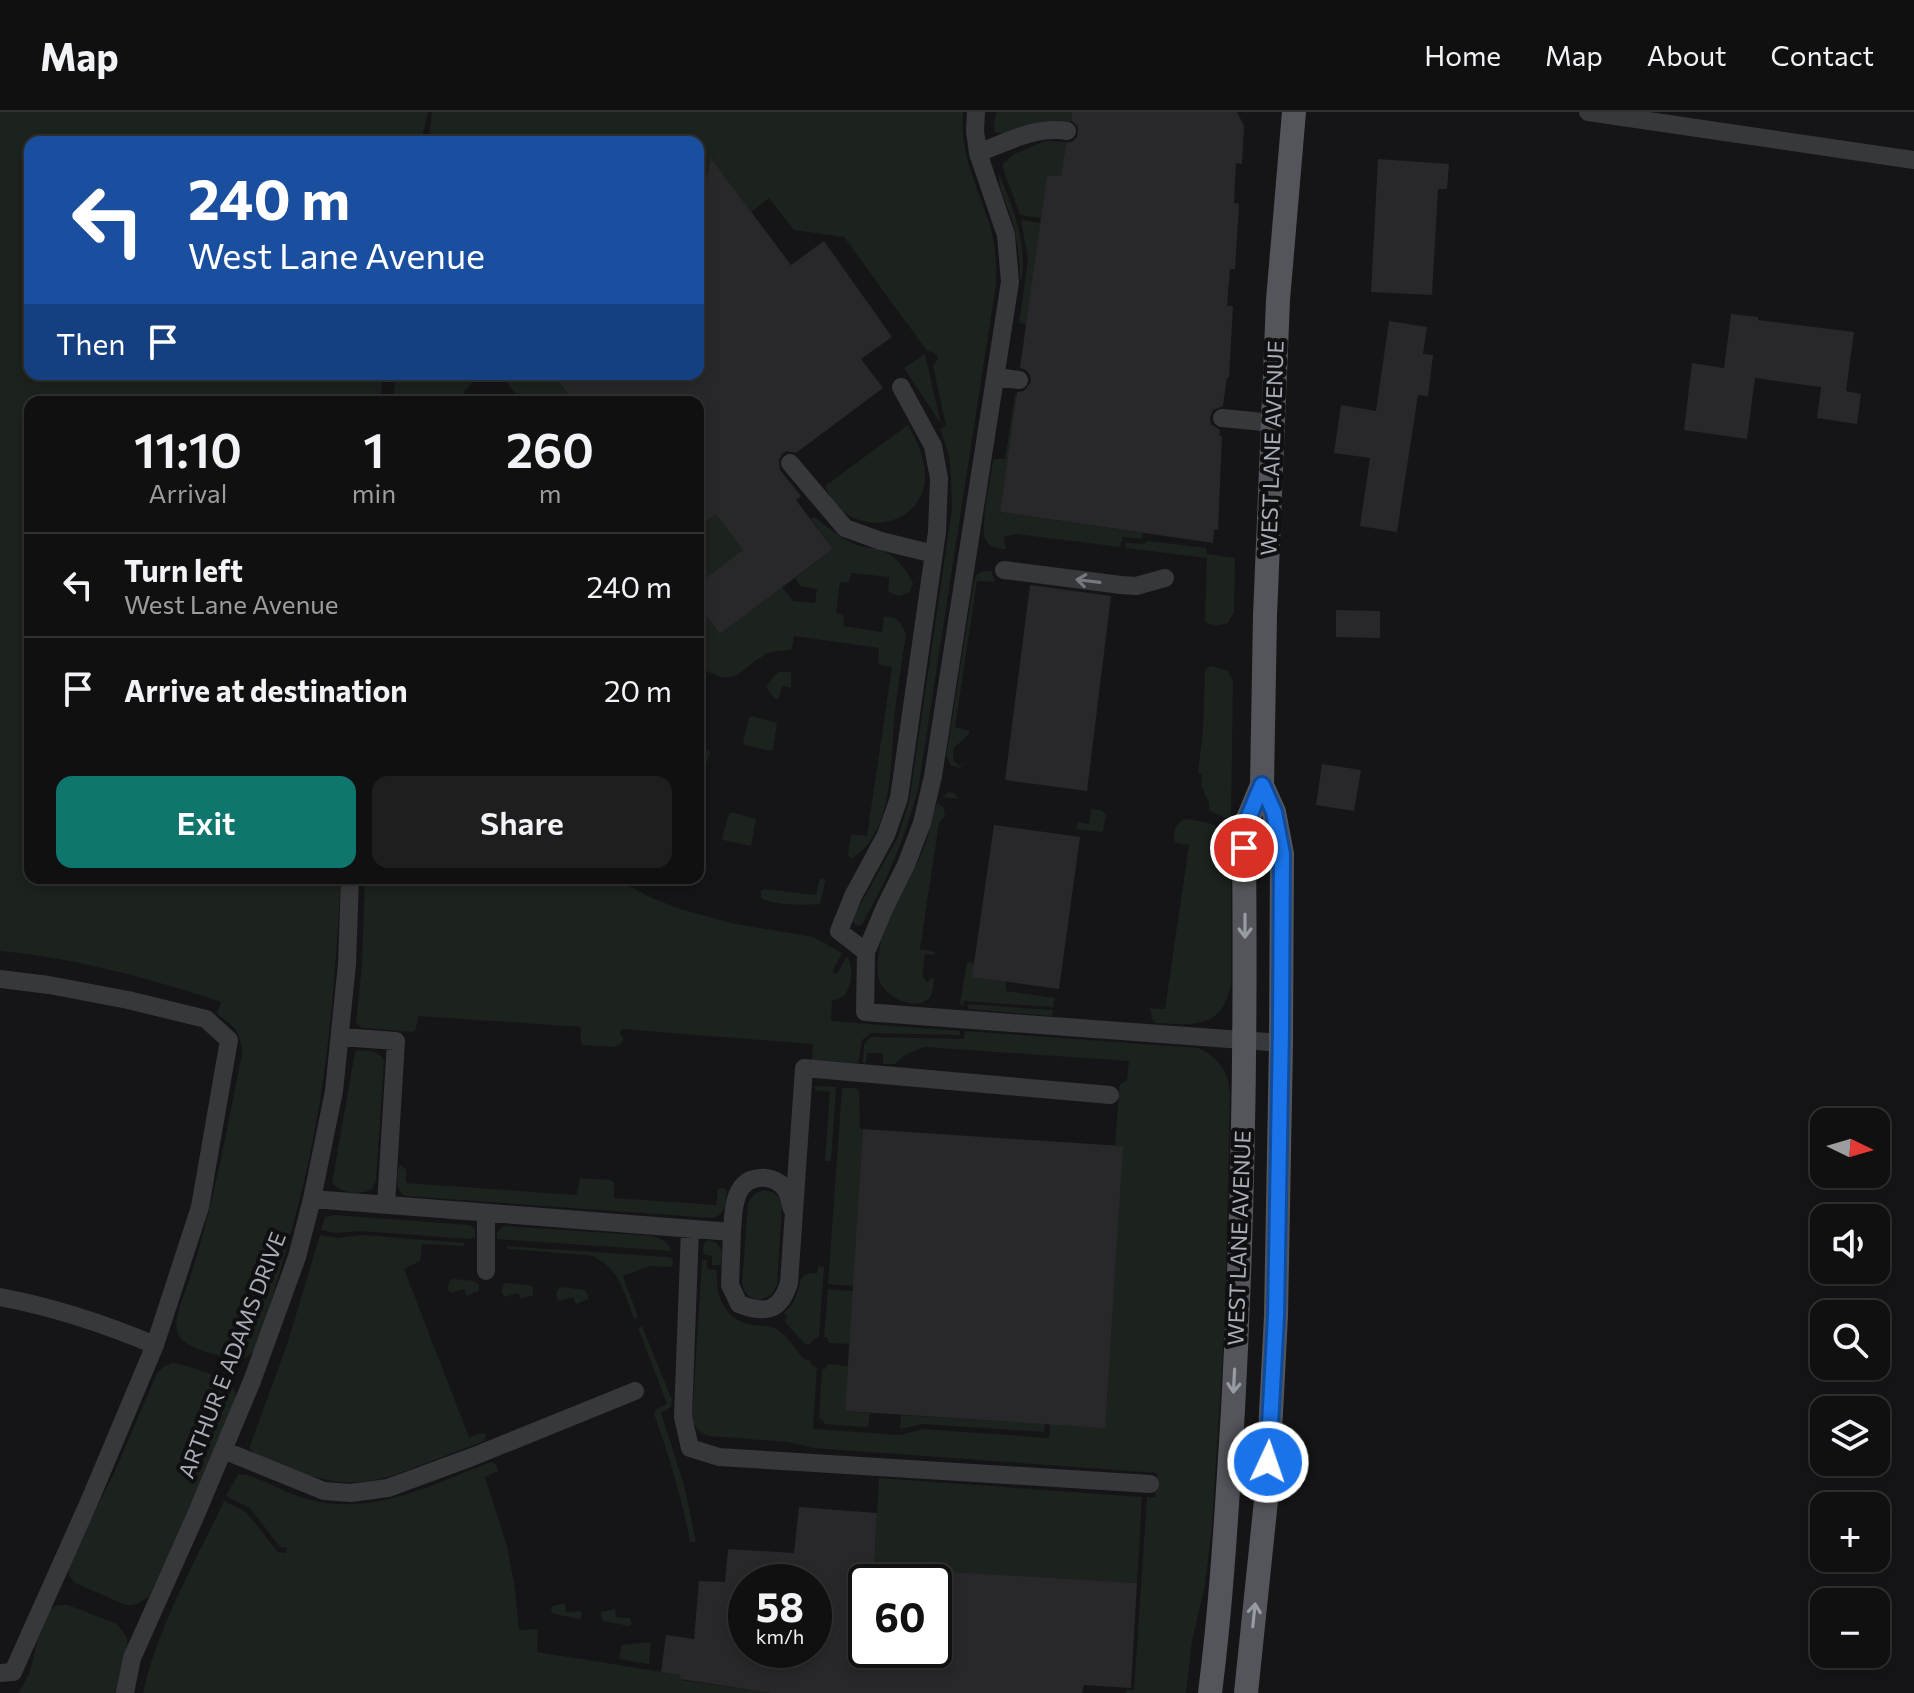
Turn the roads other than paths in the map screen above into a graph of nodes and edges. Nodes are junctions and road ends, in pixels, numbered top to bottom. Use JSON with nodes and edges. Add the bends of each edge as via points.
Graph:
{"nodes":[{"id":1,"x":976,"y":112,"type":"edge"},
{"id":2,"x":1294,"y":112,"type":"edge"},
{"id":3,"x":1588,"y":112,"type":"edge"},
{"id":4,"x":1699,"y":120,"type":"edge"},
{"id":5,"x":1067,"y":131,"type":"dead end"},
{"id":6,"x":978,"y":153,"type":"junction"},
{"id":7,"x":1914,"y":160,"type":"edge"},
{"id":8,"x":996,"y":377,"type":"junction"},
{"id":9,"x":1019,"y":380,"type":"dead end"},
{"id":10,"x":901,"y":387,"type":"dead end"},
{"id":11,"x":1222,"y":418,"type":"dead end"},
{"id":12,"x":1273,"y":423,"type":"junction"},
{"id":13,"x":790,"y":463,"type":"dead end"},
{"id":14,"x":934,"y":554,"type":"junction"},
{"id":15,"x":1004,"y":570,"type":"dead end"},
{"id":16,"x":1165,"y":578,"type":"dead end"},
{"id":17,"x":1262,"y":785,"type":"junction"},
{"id":18,"x":350,"y":884,"type":"edge"},
{"id":19,"x":866,"y":952,"type":"junction"},
{"id":20,"x":0,"y":979,"type":"edge"},
{"id":21,"x":341,"y":1037,"type":"junction"},
{"id":22,"x":1244,"y":1041,"type":"junction"},
{"id":23,"x":1281,"y":1043,"type":"junction"},
{"id":24,"x":1110,"y":1095,"type":"dead end"},
{"id":25,"x":312,"y":1199,"type":"junction"},
{"id":26,"x":386,"y":1205,"type":"junction"},
{"id":27,"x":486,"y":1213,"type":"junction"},
{"id":28,"x":794,"y":1220,"type":"junction"},
{"id":29,"x":690,"y":1229,"type":"junction"},
{"id":30,"x":732,"y":1232,"type":"junction"},
{"id":31,"x":486,"y":1271,"type":"dead end"},
{"id":32,"x":0,"y":1297,"type":"edge"},
{"id":33,"x":155,"y":1345,"type":"junction"},
{"id":34,"x":635,"y":1391,"type":"dead end"},
{"id":35,"x":223,"y":1450,"type":"junction"},
{"id":36,"x":1150,"y":1484,"type":"dead end"},
{"id":37,"x":0,"y":1673,"type":"edge"},
{"id":38,"x":125,"y":1693,"type":"edge"},
{"id":39,"x":1210,"y":1693,"type":"edge"},
{"id":40,"x":1246,"y":1693,"type":"edge"}],
"edges":[{"from":1,"to":6,"type":"street"},
{"from":2,"to":12,"type":"main road","name":"WEST LANE AVENUE"},
{"from":3,"to":4,"type":"street"},
{"from":4,"to":7,"type":"street"},
{"from":5,"to":6,"type":"street","via":[[1036,131]]},
{"from":6,"to":8,"type":"street","via":[[1006,235],[1009,261]]},
{"from":8,"to":9,"type":"street"},
{"from":8,"to":19,"type":"street","via":[[928,799],[906,865]]},
{"from":10,"to":14,"type":"street","via":[[933,446],[939,478]]},
{"from":11,"to":12,"type":"street"},
{"from":12,"to":17,"type":"main road","name":"WEST LANE AVENUE"},
{"from":13,"to":14,"type":"street","via":[[845,528]]},
{"from":14,"to":19,"type":"street","via":[[899,798],[839,931]]},
{"from":16,"to":15,"type":"street","one_way":true,"via":[[1136,586]]},
{"from":17,"to":22,"type":"main road","name":"WEST LANE AVENUE","one_way":true,"via":[[1247,821],[1244,848]]},
{"from":17,"to":23,"type":"main road","name":"WEST LANE AVENUE","via":[[1274,812],[1282,854]]},
{"from":18,"to":21,"type":"street","name":"ARTHUR E ADAMS DRIVE"},
{"from":19,"to":22,"type":"street","via":[[865,1012]]},
{"from":20,"to":33,"type":"street","via":[[206,1019],[229,1040],[200,1207]]},
{"from":21,"to":25,"type":"street","name":"ARTHUR E ADAMS DRIVE"},
{"from":21,"to":26,"type":"street","via":[[396,1041]]},
{"from":22,"to":23,"type":"street"},
{"from":22,"to":39,"type":"main road","name":"WEST LANE AVENUE","one_way":true,"via":[[1237,1334]]},
{"from":40,"to":23,"type":"main road","name":"WEST LANE AVENUE","one_way":true,"via":[[1267,1491]]},
{"from":24,"to":28,"type":"street","via":[[804,1068]]},
{"from":25,"to":26,"type":"street"},
{"from":25,"to":35,"type":"street","name":"ARTHUR E ADAMS DRIVE","via":[[297,1257]]},
{"from":26,"to":27,"type":"street"},
{"from":27,"to":29,"type":"street"},
{"from":27,"to":31,"type":"street"},
{"from":28,"to":30,"type":"street","via":[[786,1190],[777,1181],[760,1178],[749,1181],[736,1198]]},
{"from":28,"to":30,"type":"street","via":[[786,1295],[767,1310],[739,1304],[730,1285]]},
{"from":29,"to":30,"type":"street"},
{"from":29,"to":36,"type":"street","via":[[683,1417],[690,1448],[719,1457]]},
{"from":32,"to":33,"type":"street","via":[[92,1320]]},
{"from":33,"to":37,"type":"street","via":[[13,1672]]},
{"from":34,"to":35,"type":"street","via":[[388,1488],[324,1491]]},
{"from":35,"to":38,"type":"street","name":"ARTHUR E ADAMS DRIVE","via":[[132,1658]]}]}
